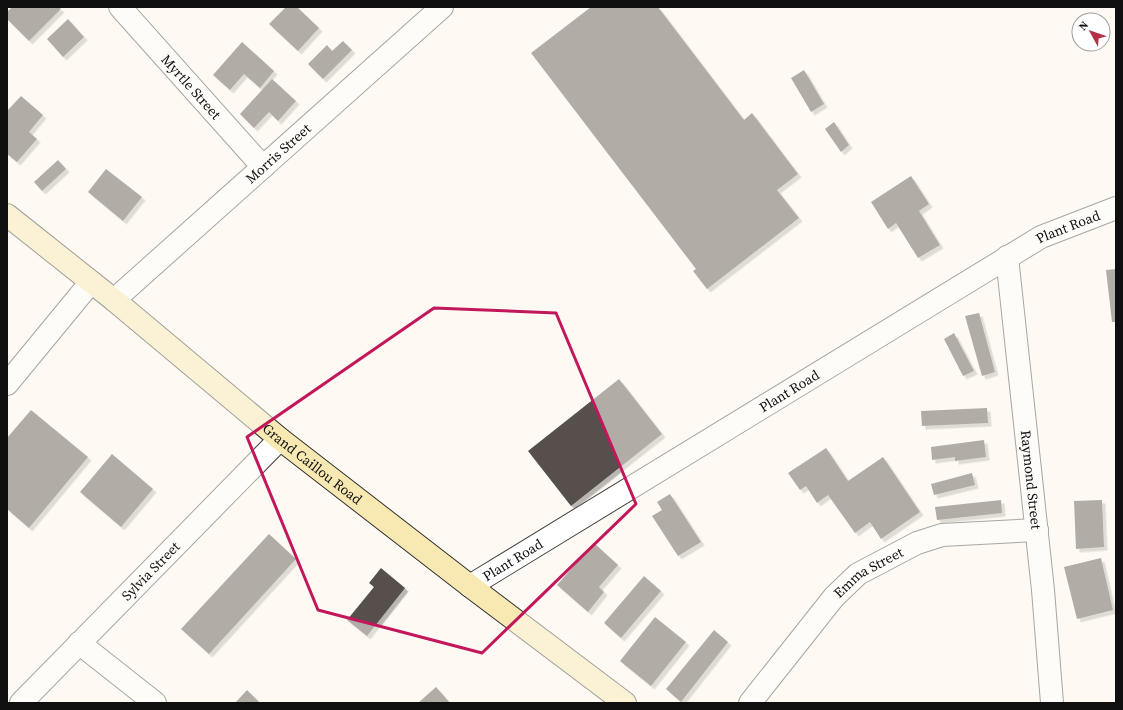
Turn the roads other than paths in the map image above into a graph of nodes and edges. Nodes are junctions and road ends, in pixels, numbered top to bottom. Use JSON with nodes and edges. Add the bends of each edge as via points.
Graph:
{"nodes":[{"id":1,"x":120,"y":7,"type":"edge"},
{"id":2,"x":429,"y":11,"type":"edge"},
{"id":3,"x":263,"y":167,"type":"junction"},
{"id":4,"x":1116,"y":208,"type":"edge"},
{"id":5,"x":7,"y":215,"type":"edge"},
{"id":6,"x":1007,"y":257,"type":"junction"},
{"id":7,"x":91,"y":282,"type":"junction"},
{"id":8,"x":114,"y":300,"type":"junction"},
{"id":9,"x":7,"y":384,"type":"edge"},
{"id":10,"x":280,"y":439,"type":"junction"},
{"id":11,"x":1037,"y":530,"type":"junction"},
{"id":12,"x":470,"y":586,"type":"junction"},
{"id":13,"x":79,"y":643,"type":"junction"},
{"id":14,"x":21,"y":703,"type":"edge"},
{"id":15,"x":155,"y":703,"type":"edge"},
{"id":16,"x":625,"y":703,"type":"edge"},
{"id":17,"x":750,"y":703,"type":"edge"},
{"id":18,"x":1052,"y":703,"type":"edge"}],
"edges":[{"from":1,"to":3,"type":"street","name":"Myrtle Street"},
{"from":2,"to":3,"type":"street","name":"Morris Street"},
{"from":3,"to":8,"type":"street","name":"Morris Street"},
{"from":4,"to":6,"type":"street","name":"Plant Road","via":[[1041,237]]},
{"from":5,"to":7,"type":"main road","name":"Grand Caillou Road"},
{"from":6,"to":11,"type":"street","name":"Raymond Street"},
{"from":6,"to":12,"type":"street","name":"Plant Road"},
{"from":7,"to":8,"type":"main road","name":"Grand Caillou Road"},
{"from":7,"to":9,"type":"street"},
{"from":8,"to":10,"type":"main road","name":"Grand Caillou Road"},
{"from":10,"to":12,"type":"main road","name":"Grand Caillou Road"},
{"from":10,"to":13,"type":"street","name":"Sylvia Street"},
{"from":11,"to":17,"type":"street","name":"Emma Street","via":[[942,535],[917,543],[858,574],[834,597]]},
{"from":11,"to":18,"type":"street","name":"Raymond Street"},
{"from":12,"to":16,"type":"main road","name":"Grand Caillou Road"},
{"from":13,"to":14,"type":"street","name":"Sylvia Street"},
{"from":13,"to":15,"type":"street"}]}
